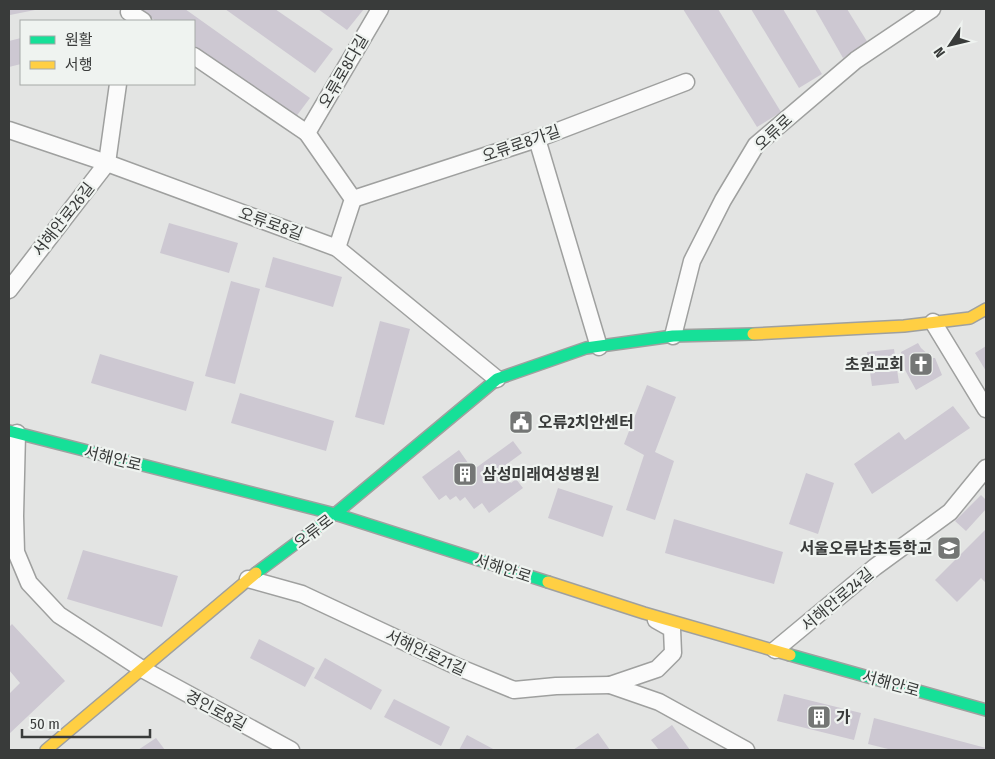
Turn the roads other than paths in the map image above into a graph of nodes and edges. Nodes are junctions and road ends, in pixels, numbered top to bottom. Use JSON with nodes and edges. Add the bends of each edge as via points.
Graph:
{"nodes":[{"id":1,"x":380,"y":9,"type":"edge"},
{"id":2,"x":932,"y":9,"type":"edge"},
{"id":3,"x":128,"y":14,"type":"edge"},
{"id":4,"x":141,"y":20,"type":"edge"},
{"id":5,"x":195,"y":57,"type":"edge"},
{"id":6,"x":686,"y":82,"type":"dead end"},
{"id":7,"x":118,"y":85,"type":"edge"},
{"id":8,"x":9,"y":130,"type":"edge"},
{"id":9,"x":307,"y":133,"type":"junction"},
{"id":10,"x":537,"y":139,"type":"junction"},
{"id":11,"x":107,"y":163,"type":"junction"},
{"id":12,"x":353,"y":198,"type":"junction"},
{"id":13,"x":337,"y":248,"type":"junction"},
{"id":14,"x":14,"y":273,"type":"edge"},
{"id":15,"x":9,"y":290,"type":"edge"},
{"id":16,"x":986,"y":310,"type":"edge"},
{"id":17,"x":933,"y":322,"type":"junction"},
{"id":18,"x":673,"y":336,"type":"junction"},
{"id":19,"x":599,"y":347,"type":"junction"},
{"id":20,"x":498,"y":379,"type":"junction"},
{"id":21,"x":986,"y":409,"type":"edge"},
{"id":22,"x":13,"y":432,"type":"edge"},
{"id":23,"x":986,"y":468,"type":"edge"},
{"id":24,"x":335,"y":514,"type":"junction"},
{"id":25,"x":248,"y":579,"type":"junction"},
{"id":26,"x":644,"y":613,"type":"junction"},
{"id":27,"x":775,"y":650,"type":"junction"},
{"id":28,"x":142,"y":669,"type":"junction"},
{"id":29,"x":610,"y":685,"type":"junction"},
{"id":30,"x":986,"y":710,"type":"edge"},
{"id":31,"x":46,"y":750,"type":"edge"},
{"id":32,"x":291,"y":750,"type":"edge"},
{"id":33,"x":746,"y":750,"type":"edge"}],
"edges":[{"from":1,"to":9,"type":"street","name":"오류로8다길"},
{"from":2,"to":18,"type":"street","name":"오류로","via":[[856,60],[756,146],[723,200],[692,261]]},
{"from":3,"to":4,"type":"street"},
{"from":5,"to":9,"type":"street"},
{"from":6,"to":10,"type":"street","name":"오류로8가길"},
{"from":7,"to":11,"type":"street"},
{"from":8,"to":11,"type":"street","name":"오류로8길"},
{"from":9,"to":12,"type":"street"},
{"from":10,"to":12,"type":"street","name":"오류로8가길"},
{"from":10,"to":19,"type":"street"},
{"from":11,"to":13,"type":"street","name":"오류로8길"},
{"from":11,"to":14,"type":"street","name":"서해안로26길"},
{"from":12,"to":13,"type":"street"},
{"from":13,"to":20,"type":"street","name":"오류로8길"},
{"from":14,"to":15,"type":"street","name":"서해안로26길"},
{"from":16,"to":17,"type":"main road","name":"오류로","via":[[970,318]]},
{"from":17,"to":18,"type":"main road","name":"오류로","via":[[743,335]]},
{"from":17,"to":21,"type":"street"},
{"from":18,"to":19,"type":"main road","name":"오류로"},
{"from":19,"to":20,"type":"main road","name":"오류로","via":[[586,348]]},
{"from":20,"to":24,"type":"main road","name":"오류로"},
{"from":22,"to":24,"type":"main road","name":"서해안로"},
{"from":22,"to":28,"type":"street","name":"서해안로","via":[[16,552],[29,583],[59,615]]},
{"from":23,"to":27,"type":"street","name":"서해안로24길","via":[[950,512],[875,567]]},
{"from":24,"to":25,"type":"main road","name":"오류로"},
{"from":24,"to":26,"type":"main road","name":"서해안로"},
{"from":25,"to":28,"type":"main road","name":"오류로"},
{"from":25,"to":29,"type":"street","name":"서해안로21길","via":[[302,594],[514,690]]},
{"from":26,"to":27,"type":"main road","name":"서해안로"},
{"from":26,"to":29,"type":"street","name":"서해안로21길","via":[[672,629],[673,653],[657,669]]},
{"from":27,"to":30,"type":"main road","name":"서해안로"},
{"from":28,"to":31,"type":"main road","name":"오류로"},
{"from":28,"to":32,"type":"street","name":"경인로8길"},
{"from":29,"to":33,"type":"street","name":"서해안로21길","via":[[659,702]]}]}
